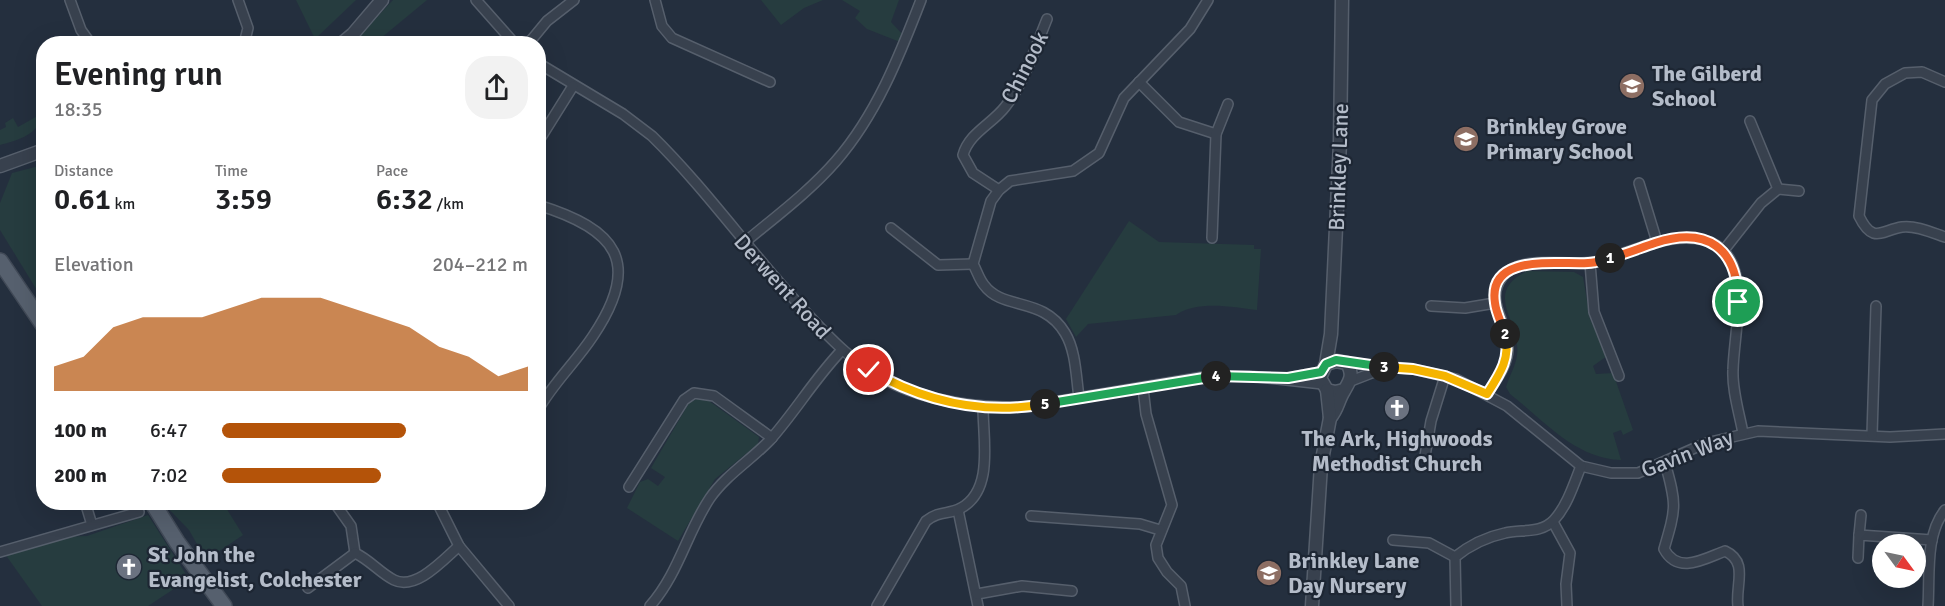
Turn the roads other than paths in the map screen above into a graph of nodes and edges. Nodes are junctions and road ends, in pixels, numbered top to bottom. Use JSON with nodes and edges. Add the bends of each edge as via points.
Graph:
{"nodes":[{"id":1,"x":70,"y":0,"type":"edge"},
{"id":2,"x":238,"y":0,"type":"edge"},
{"id":3,"x":382,"y":0,"type":"edge"},
{"id":4,"x":476,"y":0,"type":"edge"},
{"id":5,"x":574,"y":0,"type":"edge"},
{"id":6,"x":655,"y":0,"type":"edge"},
{"id":7,"x":921,"y":0,"type":"edge"},
{"id":8,"x":1208,"y":0,"type":"edge"},
{"id":9,"x":1342,"y":0,"type":"edge"},
{"id":10,"x":1047,"y":19,"type":"dead end"},
{"id":11,"x":85,"y":36,"type":"edge"},
{"id":12,"x":246,"y":36,"type":"edge"},
{"id":13,"x":350,"y":36,"type":"edge"},
{"id":14,"x":508,"y":36,"type":"edge"},
{"id":15,"x":535,"y":36,"type":"edge"},
{"id":16,"x":546,"y":68,"type":"edge"},
{"id":17,"x":770,"y":82,"type":"dead end"},
{"id":18,"x":1139,"y":82,"type":"junction"},
{"id":19,"x":1945,"y":82,"type":"edge"},
{"id":20,"x":573,"y":86,"type":"junction"},
{"id":21,"x":1228,"y":104,"type":"dead end"},
{"id":22,"x":1750,"y":121,"type":"dead end"},
{"id":23,"x":546,"y":129,"type":"edge"},
{"id":24,"x":1216,"y":134,"type":"junction"},
{"id":25,"x":36,"y":152,"type":"edge"},
{"id":26,"x":0,"y":157,"type":"edge"},
{"id":27,"x":16,"y":158,"type":"junction"},
{"id":28,"x":0,"y":166,"type":"edge"},
{"id":29,"x":1639,"y":183,"type":"dead end"},
{"id":30,"x":1778,"y":189,"type":"junction"},
{"id":31,"x":999,"y":190,"type":"junction"},
{"id":32,"x":1799,"y":191,"type":"dead end"},
{"id":33,"x":546,"y":208,"type":"edge"},
{"id":34,"x":891,"y":228,"type":"dead end"},
{"id":35,"x":1945,"y":237,"type":"edge"},
{"id":36,"x":1212,"y":238,"type":"dead end"},
{"id":37,"x":1657,"y":242,"type":"junction"},
{"id":38,"x":744,"y":243,"type":"junction"},
{"id":39,"x":1724,"y":250,"type":"junction"},
{"id":40,"x":0,"y":261,"type":"edge"},
{"id":41,"x":1590,"y":263,"type":"junction"},
{"id":42,"x":974,"y":264,"type":"junction"},
{"id":43,"x":1495,"y":303,"type":"junction"},
{"id":44,"x":1431,"y":306,"type":"dead end"},
{"id":45,"x":1876,"y":306,"type":"dead end"},
{"id":46,"x":36,"y":314,"type":"edge"},
{"id":47,"x":1331,"y":334,"type":"junction"},
{"id":48,"x":842,"y":350,"type":"junction"},
{"id":49,"x":1344,"y":362,"type":"junction"},
{"id":50,"x":1387,"y":368,"type":"junction"},
{"id":51,"x":1445,"y":376,"type":"junction"},
{"id":52,"x":1618,"y":376,"type":"dead end"},
{"id":53,"x":1324,"y":377,"type":"junction"},
{"id":54,"x":1347,"y":386,"type":"junction"},
{"id":55,"x":1143,"y":388,"type":"junction"},
{"id":56,"x":1487,"y":394,"type":"junction"},
{"id":57,"x":1078,"y":397,"type":"junction"},
{"id":58,"x":546,"y":399,"type":"edge"},
{"id":59,"x":982,"y":407,"type":"junction"},
{"id":60,"x":1330,"y":418,"type":"junction"},
{"id":61,"x":1743,"y":433,"type":"junction"},
{"id":62,"x":1872,"y":435,"type":"junction"},
{"id":63,"x":1945,"y":435,"type":"edge"},
{"id":64,"x":772,"y":438,"type":"junction"},
{"id":65,"x":1425,"y":456,"type":"dead end"},
{"id":66,"x":1665,"y":463,"type":"junction"},
{"id":67,"x":1581,"y":466,"type":"junction"},
{"id":68,"x":629,"y":487,"type":"dead end"},
{"id":69,"x":87,"y":510,"type":"edge"},
{"id":70,"x":157,"y":510,"type":"edge"},
{"id":71,"x":340,"y":510,"type":"edge"},
{"id":72,"x":441,"y":510,"type":"edge"},
{"id":73,"x":958,"y":510,"type":"junction"},
{"id":74,"x":1945,"y":510,"type":"edge"},
{"id":75,"x":139,"y":512,"type":"dead end"},
{"id":76,"x":1862,"y":515,"type":"dead end"},
{"id":77,"x":1031,"y":516,"type":"dead end"},
{"id":78,"x":1553,"y":522,"type":"junction"},
{"id":79,"x":92,"y":525,"type":"junction"},
{"id":80,"x":1160,"y":530,"type":"junction"},
{"id":81,"x":1859,"y":535,"type":"junction"},
{"id":82,"x":1393,"y":540,"type":"dead end"},
{"id":83,"x":1932,"y":540,"type":"junction"},
{"id":84,"x":459,"y":546,"type":"junction"},
{"id":85,"x":0,"y":552,"type":"edge"},
{"id":86,"x":355,"y":553,"type":"junction"},
{"id":87,"x":1455,"y":557,"type":"junction"},
{"id":88,"x":1858,"y":558,"type":"dead end"},
{"id":89,"x":308,"y":588,"type":"dead end"},
{"id":90,"x":1072,"y":591,"type":"dead end"},
{"id":91,"x":977,"y":594,"type":"junction"},
{"id":92,"x":224,"y":606,"type":"edge"},
{"id":93,"x":509,"y":606,"type":"edge"},
{"id":94,"x":650,"y":606,"type":"edge"},
{"id":95,"x":876,"y":606,"type":"edge"},
{"id":96,"x":978,"y":606,"type":"edge"},
{"id":97,"x":1185,"y":606,"type":"edge"},
{"id":98,"x":1312,"y":606,"type":"edge"},
{"id":99,"x":1456,"y":606,"type":"edge"},
{"id":100,"x":1567,"y":606,"type":"edge"},
{"id":101,"x":1738,"y":606,"type":"edge"},
{"id":102,"x":1928,"y":606,"type":"edge"}],
"edges":[{"from":1,"to":11,"type":"street"},
{"from":2,"to":12,"type":"street","via":[[248,28]]},
{"from":3,"to":13,"type":"street"},
{"from":4,"to":14,"type":"street"},
{"from":5,"to":15,"type":"street"},
{"from":6,"to":17,"type":"street","via":[[662,26],[672,38]]},
{"from":7,"to":38,"type":"street","via":[[876,104],[844,151],[819,179]]},
{"from":8,"to":18,"type":"street","via":[[1190,29]]},
{"from":9,"to":47,"type":"street","name":"Brinkley Lane","via":[[1340,166]]},
{"from":10,"to":31,"type":"street","name":"Chinook","via":[[1006,106],[965,147],[963,155],[973,173]]},
{"from":16,"to":20,"type":"street","name":"Derwent Road"},
{"from":18,"to":24,"type":"street","via":[[1179,122]]},
{"from":18,"to":31,"type":"street","via":[[1124,98],[1099,153],[1087,163],[1073,171],[1010,181]]},
{"from":19,"to":35,"type":"street","via":[[1922,72],[1905,73],[1885,84],[1872,100],[1858,216],[1872,232],[1884,235],[1903,227]]},
{"from":20,"to":23,"type":"street"},
{"from":20,"to":38,"type":"street","name":"Derwent Road","via":[[623,114],[652,136]]},
{"from":21,"to":24,"type":"street"},
{"from":22,"to":30,"type":"street"},
{"from":24,"to":36,"type":"street"},
{"from":25,"to":27,"type":"street"},
{"from":26,"to":27,"type":"street"},
{"from":27,"to":28,"type":"street"},
{"from":29,"to":37,"type":"street"},
{"from":30,"to":32,"type":"street"},
{"from":30,"to":39,"type":"street","via":[[1761,203]]},
{"from":31,"to":42,"type":"street","via":[[991,201]]},
{"from":33,"to":58,"type":"street","via":[[598,232],[612,247],[620,268],[617,287],[600,325]]},
{"from":34,"to":42,"type":"street","via":[[938,265]]},
{"from":37,"to":39,"type":"street","via":[[1686,238]]},
{"from":37,"to":41,"type":"street"},
{"from":38,"to":48,"type":"street","name":"Derwent Road"},
{"from":39,"to":61,"type":"street","via":[[1736,271],[1738,284],[1732,373]]},
{"from":40,"to":46,"type":"main road"},
{"from":41,"to":43,"type":"street","via":[[1514,266],[1498,282]]},
{"from":41,"to":52,"type":"street","via":[[1594,312]]},
{"from":42,"to":57,"type":"street","via":[[984,286],[999,298],[1035,307],[1053,317],[1072,350]]},
{"from":43,"to":44,"type":"street","via":[[1465,308]]},
{"from":43,"to":56,"type":"street","via":[[1509,347],[1507,359]]},
{"from":45,"to":62,"type":"street"},
{"from":47,"to":49,"type":"street","name":"Brinkley Lane"},
{"from":47,"to":53,"type":"street","name":"Brinkley Lane"},
{"from":48,"to":59,"type":"street","name":"Derwent Road","via":[[907,390]]},
{"from":48,"to":64,"type":"street"},
{"from":49,"to":50,"type":"street","name":"Gavin Way"},
{"from":49,"to":53,"type":"street"},
{"from":49,"to":54,"type":"street","name":"Brinkley Lane","via":[[1351,371]]},
{"from":50,"to":51,"type":"street","name":"Gavin Way"},
{"from":50,"to":54,"type":"street"},
{"from":51,"to":56,"type":"street","name":"Gavin Way"},
{"from":51,"to":65,"type":"street"},
{"from":53,"to":54,"type":"street","via":[[1335,392]]},
{"from":53,"to":55,"type":"street","name":"Derwent Road","via":[[1209,376]]},
{"from":53,"to":60,"type":"street","name":"Brinkley Lane"},
{"from":54,"to":60,"type":"street","name":"Brinkley Lane","via":[[1339,408]]},
{"from":55,"to":57,"type":"street","name":"Derwent Road"},
{"from":55,"to":80,"type":"street","via":[[1146,414],[1172,505]]},
{"from":56,"to":67,"type":"street","name":"Gavin Way"},
{"from":57,"to":59,"type":"street","name":"Derwent Road","via":[[1024,407]]},
{"from":59,"to":73,"type":"street","via":[[983,477],[975,498]]},
{"from":60,"to":98,"type":"street","name":"Brinkley Lane","via":[[1321,465]]},
{"from":61,"to":62,"type":"street","name":"Gavin Way","via":[[1783,430]]},
{"from":61,"to":66,"type":"street","name":"Gavin Way","via":[[1706,443]]},
{"from":62,"to":63,"type":"street","name":"Gavin Way"},
{"from":64,"to":68,"type":"street","via":[[714,396],[694,393],[684,400]]},
{"from":64,"to":94,"type":"street","via":[[715,490],[682,559]]},
{"from":66,"to":67,"type":"street","name":"Gavin Way","via":[[1633,474]]},
{"from":66,"to":101,"type":"street","via":[[1675,497],[1665,549],[1668,557],[1688,565],[1725,551],[1735,556],[1740,563]]},
{"from":67,"to":78,"type":"street"},
{"from":69,"to":79,"type":"street"},
{"from":70,"to":92,"type":"main road"},
{"from":71,"to":86,"type":"street","via":[[351,526]]},
{"from":72,"to":84,"type":"street"},
{"from":73,"to":91,"type":"street"},
{"from":73,"to":95,"type":"street","via":[[937,513],[926,521]]},
{"from":74,"to":83,"type":"street","via":[[1938,518]]},
{"from":75,"to":79,"type":"street"},
{"from":76,"to":81,"type":"street"},
{"from":77,"to":80,"type":"street","via":[[1140,524]]},
{"from":78,"to":87,"type":"street","via":[[1536,530],[1506,532],[1470,544]]},
{"from":78,"to":100,"type":"street","via":[[1570,553]]},
{"from":79,"to":85,"type":"street"},
{"from":80,"to":97,"type":"street","via":[[1158,558],[1181,586]]},
{"from":81,"to":83,"type":"street"},
{"from":81,"to":88,"type":"street"},
{"from":82,"to":87,"type":"street","via":[[1429,543]]},
{"from":83,"to":102,"type":"street"},
{"from":84,"to":86,"type":"street","via":[[404,584]]},
{"from":84,"to":93,"type":"street"},
{"from":86,"to":89,"type":"street"},
{"from":87,"to":99,"type":"street"},
{"from":90,"to":91,"type":"street","via":[[1022,586]]},
{"from":91,"to":96,"type":"street"}]}
